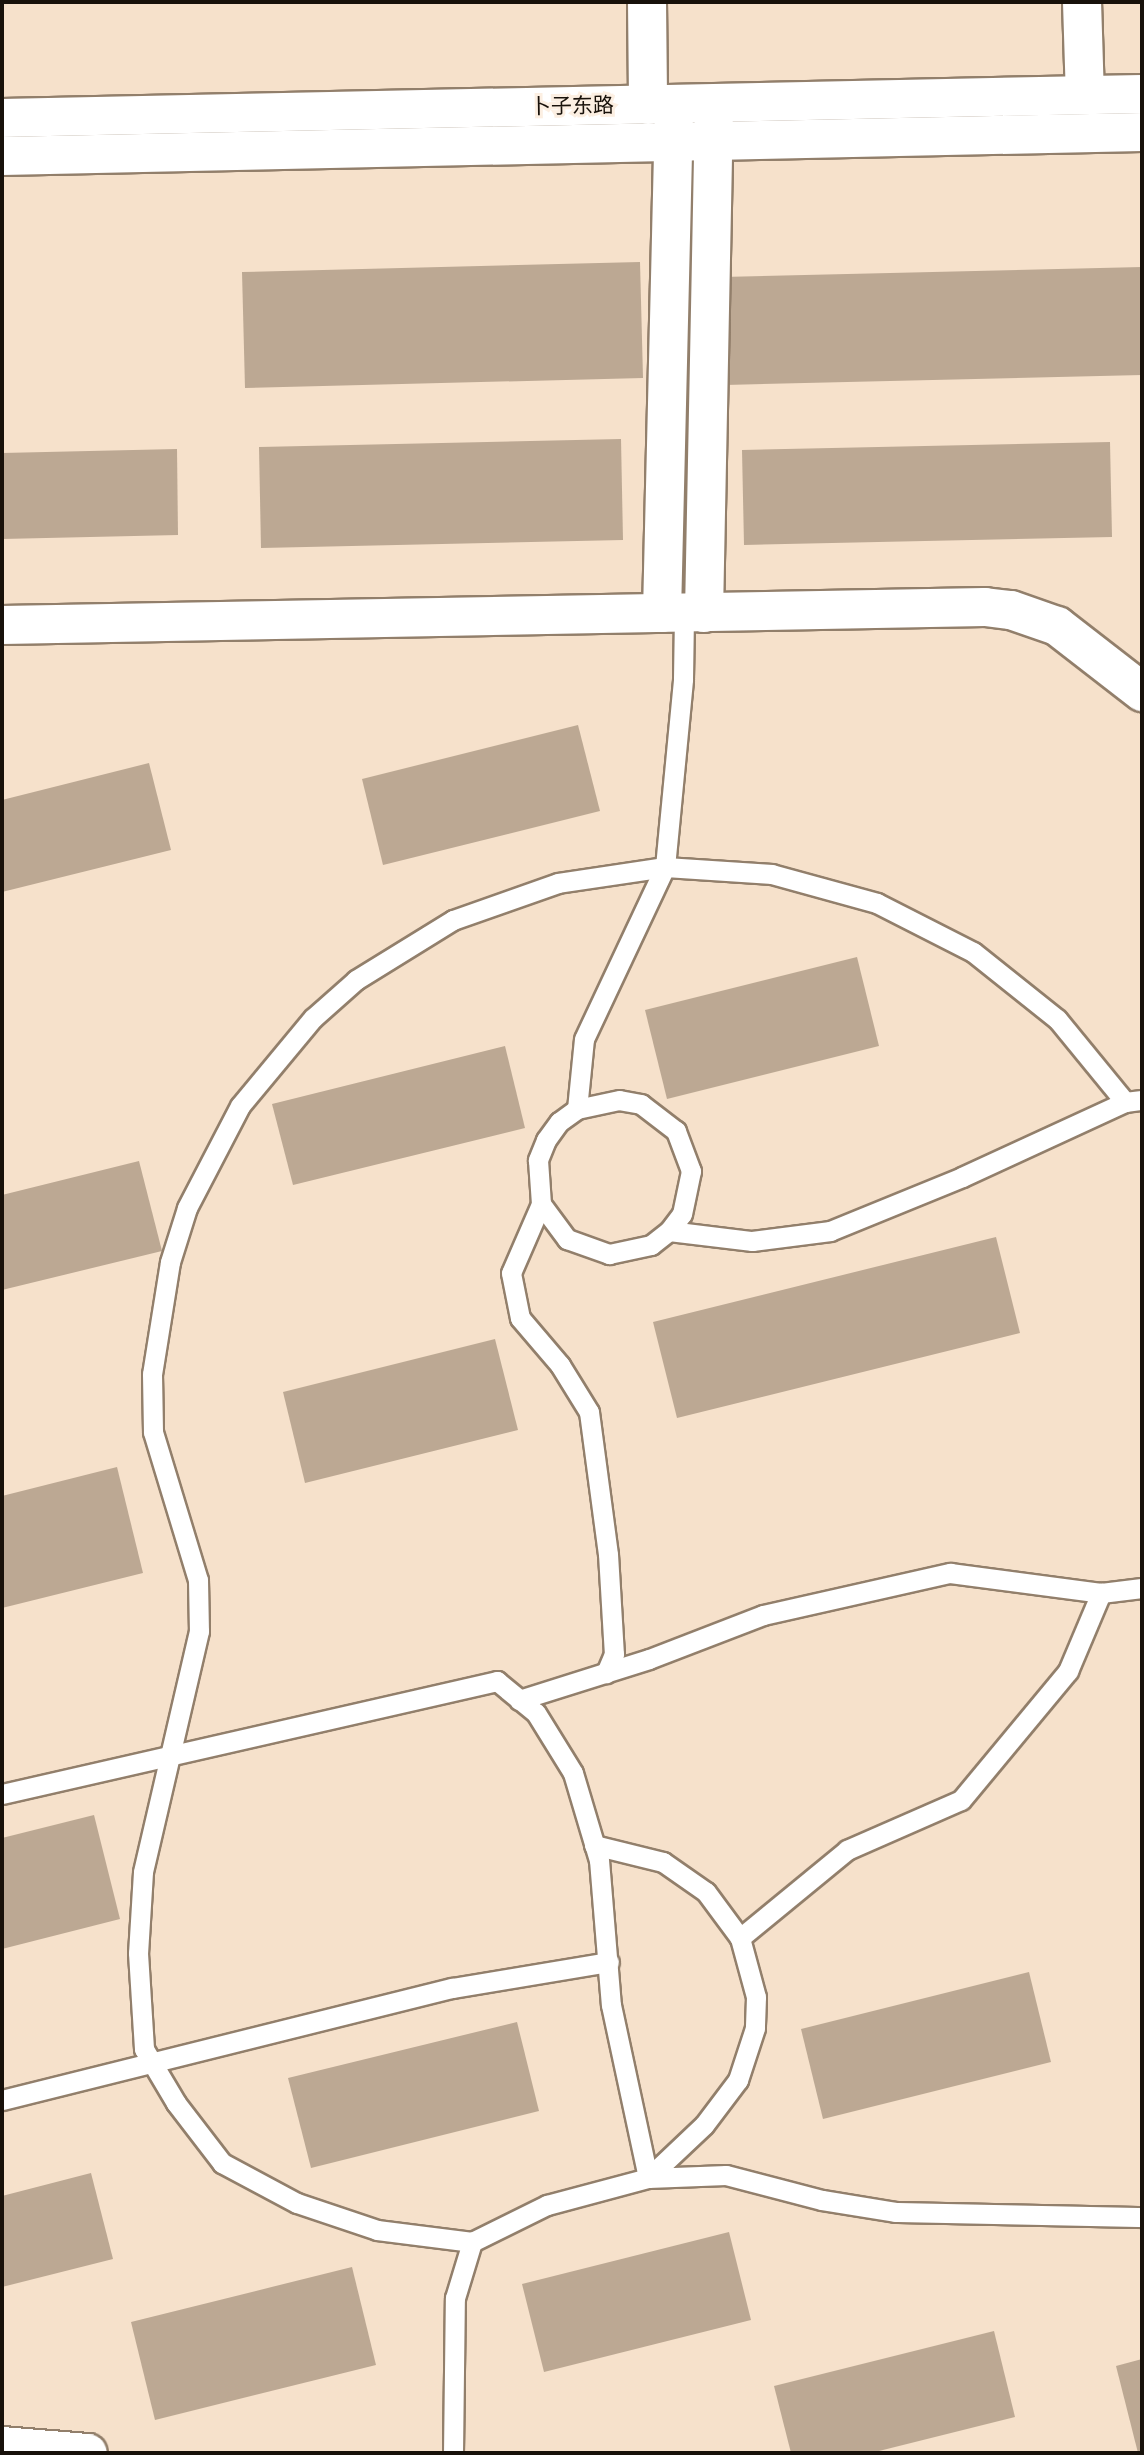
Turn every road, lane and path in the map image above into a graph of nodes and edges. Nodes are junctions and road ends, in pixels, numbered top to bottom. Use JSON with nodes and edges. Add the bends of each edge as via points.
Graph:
{"nodes":[{"id":1,"x":647,"y":2,"type":"edge"},
{"id":2,"x":1082,"y":2,"type":"edge"},
{"id":3,"x":1142,"y":94,"type":"edge"},
{"id":4,"x":1085,"y":95,"type":"junction"},
{"id":5,"x":714,"y":103,"type":"junction"},
{"id":6,"x":661,"y":104,"type":"junction"},
{"id":7,"x":2,"y":118,"type":"edge"},
{"id":8,"x":1142,"y":132,"type":"edge"},
{"id":9,"x":713,"y":141,"type":"junction"},
{"id":10,"x":673,"y":142,"type":"junction"},
{"id":11,"x":2,"y":156,"type":"edge"},
{"id":12,"x":683,"y":613,"type":"junction"},
{"id":13,"x":2,"y":625,"type":"edge"},
{"id":14,"x":1142,"y":692,"type":"edge"},
{"id":15,"x":665,"y":867,"type":"junction"},
{"id":16,"x":1134,"y":1101,"type":"edge"},
{"id":17,"x":577,"y":1109,"type":"junction"},
{"id":18,"x":541,"y":1204,"type":"junction"},
{"id":19,"x":669,"y":1231,"type":"junction"},
{"id":20,"x":1142,"y":1588,"type":"edge"},
{"id":21,"x":1101,"y":1593,"type":"junction"},
{"id":22,"x":606,"y":1673,"type":"junction"},
{"id":23,"x":519,"y":1700,"type":"junction"},
{"id":24,"x":171,"y":1753,"type":"junction"},
{"id":25,"x":2,"y":1794,"type":"edge"},
{"id":26,"x":594,"y":1845,"type":"junction"},
{"id":27,"x":740,"y":1938,"type":"junction"},
{"id":28,"x":609,"y":1962,"type":"junction"},
{"id":29,"x":154,"y":2065,"type":"junction"},
{"id":30,"x":2,"y":2100,"type":"edge"},
{"id":31,"x":648,"y":2178,"type":"junction"},
{"id":32,"x":1142,"y":2217,"type":"edge"},
{"id":33,"x":472,"y":2242,"type":"junction"},
{"id":34,"x":2,"y":2446,"type":"edge"},
{"id":35,"x":88,"y":2453,"type":"edge"},
{"id":36,"x":453,"y":2453,"type":"edge"}],
"edges":[{"from":1,"to":6,"type":"street"},
{"from":2,"to":4,"type":"street"},
{"from":3,"to":4,"type":"street","name":"卜子东路"},
{"from":4,"to":5,"type":"street","name":"卜子东路"},
{"from":5,"to":6,"type":"street","name":"卜子东路"},
{"from":5,"to":9,"type":"street"},
{"from":6,"to":7,"type":"street","name":"卜子东路"},
{"from":6,"to":10,"type":"street"},
{"from":8,"to":9,"type":"street","name":"卜子东路"},
{"from":9,"to":10,"type":"street","name":"卜子东路"},
{"from":9,"to":12,"type":"street"},
{"from":10,"to":11,"type":"street","name":"卜子东路"},
{"from":10,"to":12,"type":"street"},
{"from":12,"to":13,"type":"street"},
{"from":12,"to":14,"type":"street","via":[[1011,610],[1035,616],[1077,638]]},
{"from":12,"to":15,"type":"lane","via":[[683,679]]},
{"from":15,"to":16,"type":"lane","via":[[719,868],[825,886],[926,924],[1017,983]]},
{"from":15,"to":17,"type":"lane","via":[[584,1039]]},
{"from":15,"to":24,"type":"lane","via":[[611,872],[506,898],[403,947],[356,980],[289,1043],[240,1106],[211,1155],[170,1262],[152,1374],[153,1432],[198,1580],[200,1632]]},
{"from":16,"to":19,"type":"lane","via":[[830,1231],[752,1241]]},
{"from":17,"to":18,"type":"lane","via":[[546,1140],[537,1182]]},
{"from":17,"to":19,"type":"lane","via":[[597,1101],[641,1104],[676,1131],[691,1171],[690,1193]]},
{"from":18,"to":19,"type":"lane","via":[[567,1238],[609,1254],[651,1245]]},
{"from":18,"to":22,"type":"lane","via":[[511,1273],[520,1318],[560,1365],[589,1412],[614,1641]]},
{"from":20,"to":21,"type":"lane"},
{"from":21,"to":22,"type":"lane","via":[[950,1573],[763,1615]]},
{"from":21,"to":27,"type":"lane","via":[[1068,1671],[961,1800],[847,1850]]},
{"from":22,"to":23,"type":"lane"},
{"from":23,"to":24,"type":"lane","via":[[496,1681]]},
{"from":23,"to":26,"type":"lane","via":[[536,1713],[573,1773]]},
{"from":24,"to":25,"type":"lane"},
{"from":24,"to":29,"type":"lane","via":[[143,1872],[138,1953],[144,2049]]},
{"from":26,"to":27,"type":"lane","via":[[641,1854],[684,1874],[725,1914]]},
{"from":26,"to":28,"type":"lane"},
{"from":27,"to":31,"type":"lane","via":[[755,1997],[748,2055],[723,2104]]},
{"from":28,"to":29,"type":"lane","via":[[452,1988]]},
{"from":28,"to":31,"type":"lane","via":[[611,2005]]},
{"from":29,"to":30,"type":"lane"},
{"from":29,"to":33,"type":"lane","via":[[222,2163],[258,2185],[377,2230]]},
{"from":31,"to":32,"type":"lane","via":[[726,2175],[822,2200],[895,2212]]},
{"from":31,"to":33,"type":"lane","via":[[547,2205]]},
{"from":33,"to":36,"type":"lane","via":[[455,2298]]},
{"from":34,"to":35,"type":"street"}]}
